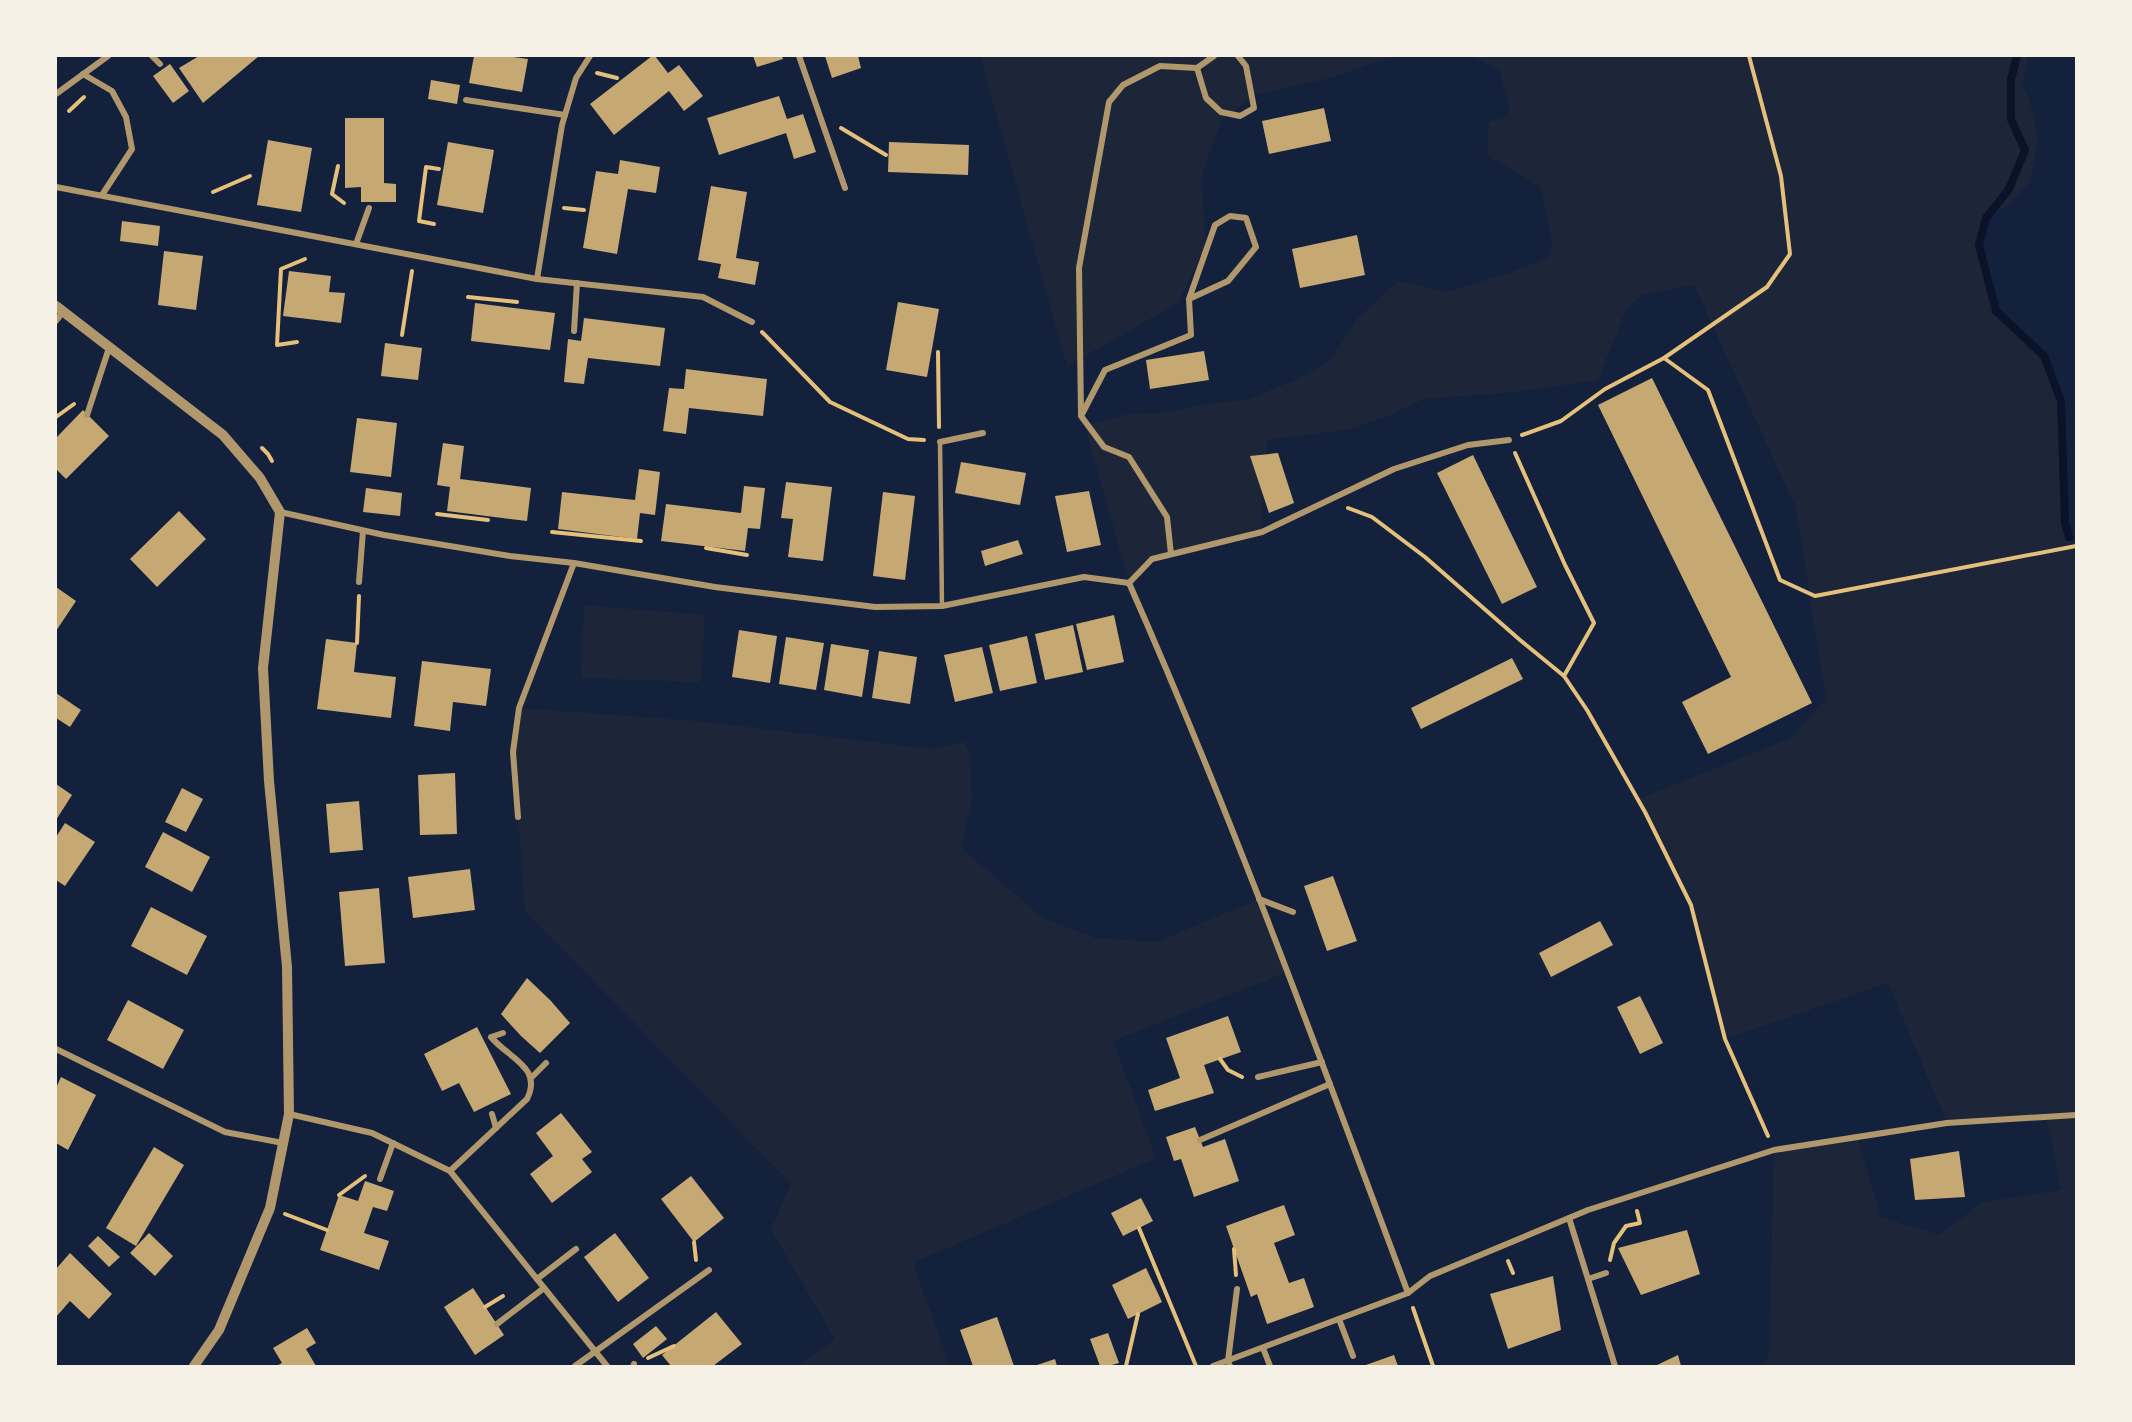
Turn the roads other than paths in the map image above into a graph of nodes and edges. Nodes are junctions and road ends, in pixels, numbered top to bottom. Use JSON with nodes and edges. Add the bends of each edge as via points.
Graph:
{"nodes":[{"id":1,"x":108,"y":56,"type":"edge"},
{"id":2,"x":152,"y":56,"type":"edge"},
{"id":3,"x":588,"y":56,"type":"edge"},
{"id":4,"x":799,"y":56,"type":"edge"},
{"id":5,"x":1214,"y":56,"type":"edge"},
{"id":6,"x":1238,"y":56,"type":"edge"},
{"id":7,"x":160,"y":64,"type":"dead end"},
{"id":8,"x":1197,"y":68,"type":"junction"},
{"id":9,"x":82,"y":74,"type":"junction"},
{"id":10,"x":56,"y":94,"type":"edge"},
{"id":11,"x":466,"y":100,"type":"dead end"},
{"id":12,"x":565,"y":115,"type":"junction"},
{"id":13,"x":56,"y":187,"type":"edge"},
{"id":14,"x":846,"y":188,"type":"dead end"},
{"id":15,"x":102,"y":195,"type":"junction"},
{"id":16,"x":369,"y":208,"type":"dead end"},
{"id":17,"x":356,"y":244,"type":"junction"},
{"id":18,"x":537,"y":279,"type":"junction"},
{"id":19,"x":577,"y":283,"type":"junction"},
{"id":20,"x":1188,"y":299,"type":"junction"},
{"id":21,"x":58,"y":313,"type":"edge"},
{"id":22,"x":752,"y":322,"type":"road end"},
{"id":23,"x":574,"y":331,"type":"dead end"},
{"id":24,"x":109,"y":348,"type":"junction"},
{"id":25,"x":87,"y":415,"type":"dead end"},
{"id":26,"x":1082,"y":416,"type":"junction"},
{"id":27,"x":983,"y":433,"type":"dead end"},
{"id":28,"x":1509,"y":440,"type":"road end"},
{"id":29,"x":940,"y":442,"type":"joint"},
{"id":30,"x":280,"y":512,"type":"junction"},
{"id":31,"x":363,"y":531,"type":"junction"},
{"id":32,"x":1171,"y":554,"type":"junction"},
{"id":33,"x":574,"y":563,"type":"junction"},
{"id":34,"x":359,"y":582,"type":"road end"},
{"id":35,"x":1129,"y":583,"type":"junction"},
{"id":36,"x":942,"y":606,"type":"junction"},
{"id":37,"x":518,"y":817,"type":"dead end"},
{"id":38,"x":1259,"y":899,"type":"junction"},
{"id":39,"x":1293,"y":912,"type":"dead end"},
{"id":40,"x":503,"y":1033,"type":"dead end"},
{"id":41,"x":56,"y":1048,"type":"edge"},
{"id":42,"x":1322,"y":1062,"type":"junction"},
{"id":43,"x":546,"y":1063,"type":"dead end"},
{"id":44,"x":532,"y":1077,"type":"junction"},
{"id":45,"x":1258,"y":1077,"type":"road end"},
{"id":46,"x":1330,"y":1084,"type":"junction"},
{"id":47,"x":289,"y":1114,"type":"junction"},
{"id":48,"x":492,"y":1114,"type":"dead end"},
{"id":49,"x":2076,"y":1115,"type":"edge"},
{"id":50,"x":496,"y":1128,"type":"junction"},
{"id":51,"x":1200,"y":1140,"type":"dead end"},
{"id":52,"x":283,"y":1143,"type":"junction"},
{"id":53,"x":393,"y":1143,"type":"junction"},
{"id":54,"x":450,"y":1171,"type":"junction"},
{"id":55,"x":380,"y":1179,"type":"dead end"},
{"id":56,"x":1569,"y":1218,"type":"junction"},
{"id":57,"x":576,"y":1249,"type":"dead end"},
{"id":58,"x":709,"y":1270,"type":"dead end"},
{"id":59,"x":1606,"y":1273,"type":"road end"},
{"id":60,"x":537,"y":1279,"type":"junction"},
{"id":61,"x":1588,"y":1279,"type":"junction"},
{"id":62,"x":544,"y":1288,"type":"junction"},
{"id":63,"x":1237,"y":1289,"type":"road end"},
{"id":64,"x":1408,"y":1293,"type":"junction"},
{"id":65,"x":1339,"y":1319,"type":"junction"},
{"id":66,"x":496,"y":1324,"type":"dead end"},
{"id":67,"x":1263,"y":1348,"type":"junction"},
{"id":68,"x":594,"y":1351,"type":"junction"},
{"id":69,"x":1353,"y":1356,"type":"dead end"},
{"id":70,"x":1229,"y":1364,"type":"edge"},
{"id":71,"x":194,"y":1366,"type":"edge"},
{"id":72,"x":575,"y":1366,"type":"edge"},
{"id":73,"x":607,"y":1366,"type":"edge"},
{"id":74,"x":1213,"y":1366,"type":"edge"},
{"id":75,"x":1270,"y":1366,"type":"edge"},
{"id":76,"x":1615,"y":1366,"type":"edge"}],
"edges":[{"from":1,"to":9,"type":"street"},
{"from":2,"to":7,"type":"street"},
{"from":3,"to":12,"type":"street","via":[[576,78]]},
{"from":4,"to":14,"type":"street"},
{"from":5,"to":8,"type":"street"},
{"from":6,"to":8,"type":"street","via":[[1246,66],[1254,108],[1240,116],[1221,112],[1206,98]]},
{"from":8,"to":26,"type":"street","via":[[1160,66],[1123,84],[1109,102],[1079,268]]},
{"from":9,"to":10,"type":"street"},
{"from":9,"to":15,"type":"street","via":[[112,91],[126,117],[132,149]]},
{"from":11,"to":12,"type":"street"},
{"from":12,"to":18,"type":"street"},
{"from":13,"to":15,"type":"street"},
{"from":15,"to":17,"type":"street"},
{"from":16,"to":17,"type":"street"},
{"from":17,"to":18,"type":"street"},
{"from":18,"to":19,"type":"street"},
{"from":19,"to":22,"type":"street","via":[[703,297]]},
{"from":19,"to":23,"type":"street"},
{"from":20,"to":20,"type":"street","via":[[1228,281],[1256,247],[1246,218],[1230,216],[1215,225]]},
{"from":20,"to":26,"type":"street","via":[[1191,335],[1105,370]]},
{"from":21,"to":24,"type":"street"},
{"from":24,"to":25,"type":"street"},
{"from":24,"to":30,"type":"street","via":[[223,435],[260,478]]},
{"from":26,"to":32,"type":"street","via":[[1104,447],[1129,457],[1167,517]]},
{"from":27,"to":29,"type":"street"},
{"from":28,"to":32,"type":"street","via":[[1468,445],[1394,469],[1262,532]]},
{"from":29,"to":36,"type":"lane"},
{"from":30,"to":31,"type":"street"},
{"from":30,"to":47,"type":"street","via":[[263,668],[269,782],[287,967]]},
{"from":31,"to":33,"type":"street"},
{"from":31,"to":34,"type":"street"},
{"from":32,"to":35,"type":"street","via":[[1152,559]]},
{"from":33,"to":36,"type":"street","via":[[714,587],[875,608]]},
{"from":33,"to":37,"type":"street","via":[[519,708],[513,752]]},
{"from":35,"to":36,"type":"street","via":[[1084,577]]},
{"from":35,"to":38,"type":"street","via":[[1178,693]]},
{"from":38,"to":39,"type":"street"},
{"from":38,"to":42,"type":"street"},
{"from":40,"to":44,"type":"street","via":[[491,1036]]},
{"from":41,"to":52,"type":"street","via":[[225,1132]]},
{"from":42,"to":45,"type":"street"},
{"from":42,"to":46,"type":"street"},
{"from":43,"to":44,"type":"street"},
{"from":44,"to":50,"type":"street","via":[[526,1099]]},
{"from":46,"to":51,"type":"street"},
{"from":46,"to":64,"type":"street"},
{"from":47,"to":52,"type":"street"},
{"from":47,"to":53,"type":"street","via":[[372,1133]]},
{"from":48,"to":50,"type":"street"},
{"from":49,"to":56,"type":"street","via":[[1947,1124],[1774,1150]]},
{"from":50,"to":54,"type":"street"},
{"from":52,"to":71,"type":"street","via":[[270,1208],[219,1330]]},
{"from":53,"to":54,"type":"street"},
{"from":53,"to":55,"type":"street"},
{"from":54,"to":60,"type":"street"},
{"from":56,"to":61,"type":"street"},
{"from":56,"to":64,"type":"street","via":[[1430,1276]]},
{"from":57,"to":60,"type":"street"},
{"from":58,"to":68,"type":"street"},
{"from":59,"to":61,"type":"street"},
{"from":60,"to":62,"type":"street"},
{"from":61,"to":76,"type":"street"},
{"from":62,"to":66,"type":"street"},
{"from":62,"to":68,"type":"street"},
{"from":63,"to":70,"type":"street"},
{"from":64,"to":65,"type":"street"},
{"from":65,"to":67,"type":"street"},
{"from":65,"to":69,"type":"street"},
{"from":67,"to":70,"type":"street"},
{"from":67,"to":75,"type":"street"},
{"from":68,"to":72,"type":"street"},
{"from":68,"to":73,"type":"street"},
{"from":70,"to":74,"type":"street"}]}
